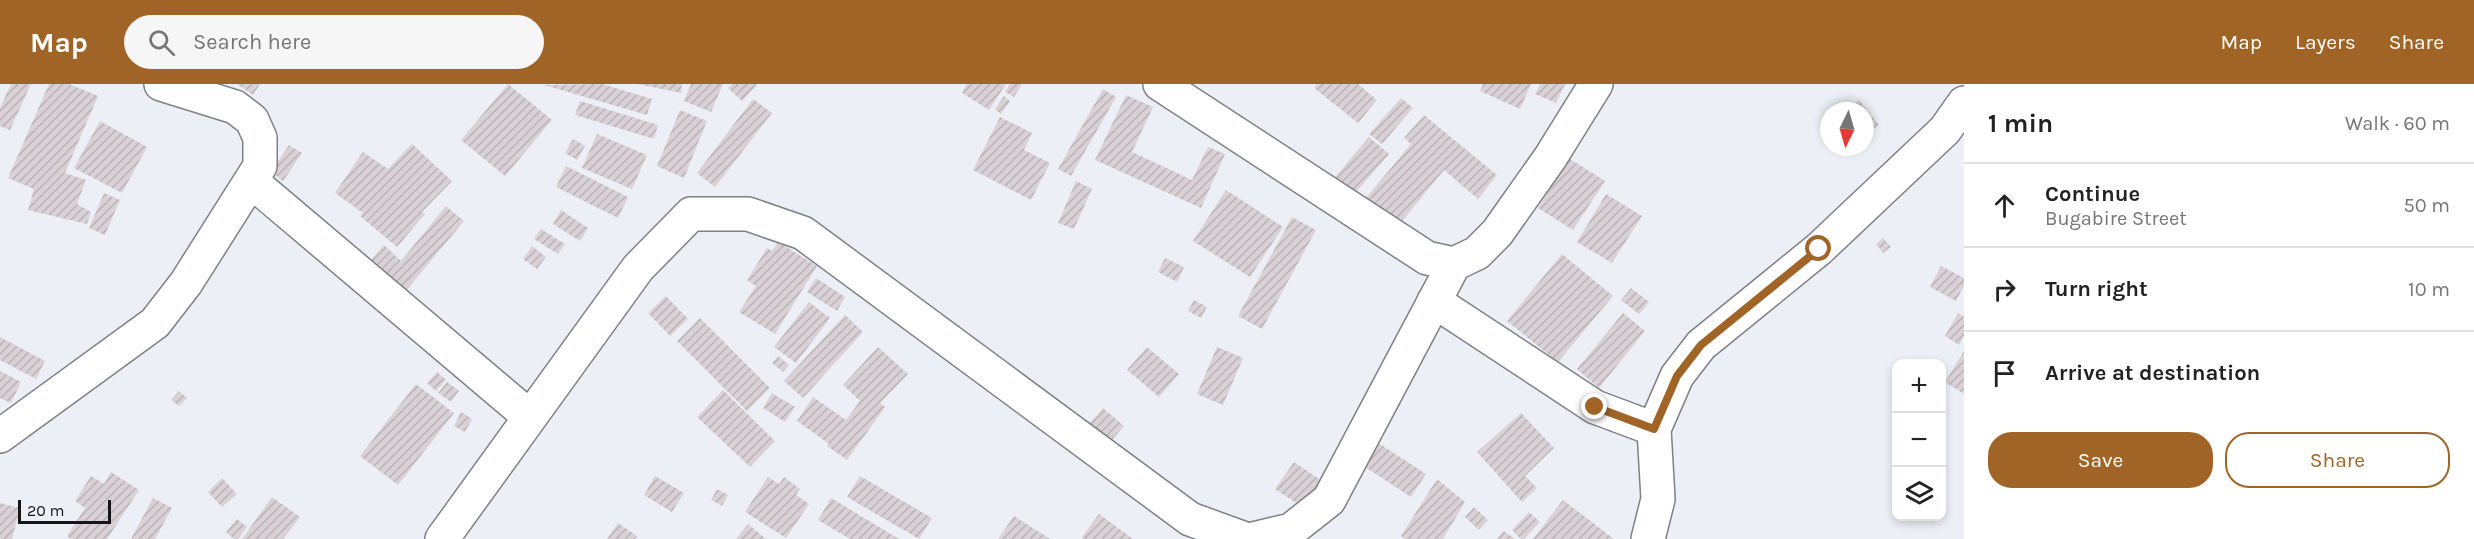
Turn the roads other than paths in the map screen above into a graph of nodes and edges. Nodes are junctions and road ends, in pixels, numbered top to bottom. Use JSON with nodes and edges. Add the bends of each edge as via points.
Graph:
{"nodes":[{"id":1,"x":161,"y":84,"type":"edge"},
{"id":2,"x":1160,"y":84,"type":"edge"},
{"id":3,"x":1596,"y":84,"type":"edge"},
{"id":4,"x":1964,"y":103,"type":"edge"},
{"id":5,"x":1955,"y":139,"type":"edge"},
{"id":6,"x":251,"y":181,"type":"junction"},
{"id":7,"x":1454,"y":264,"type":"junction"},
{"id":8,"x":1434,"y":301,"type":"junction"},
{"id":9,"x":530,"y":417,"type":"junction"},
{"id":10,"x":1654,"y":429,"type":"junction"},
{"id":11,"x":0,"y":436,"type":"edge"},
{"id":12,"x":1187,"y":529,"type":"edge"},
{"id":13,"x":442,"y":539,"type":"edge"},
{"id":14,"x":1245,"y":539,"type":"edge"},
{"id":15,"x":1253,"y":539,"type":"edge"},
{"id":16,"x":1648,"y":539,"type":"edge"}],
"edges":[{"from":1,"to":6,"type":"street","via":[[235,107],[252,120],[260,138],[260,166]]},
{"from":2,"to":7,"type":"street","via":[[1427,258]]},
{"from":3,"to":7,"type":"street","via":[[1497,233],[1478,253]]},
{"from":4,"to":5,"type":"street"},
{"from":5,"to":10,"type":"street","via":[[1701,345],[1677,376]]},
{"from":6,"to":9,"type":"street"},
{"from":6,"to":11,"type":"street","via":[[186,283],[155,323]]},
{"from":7,"to":8,"type":"street"},
{"from":8,"to":10,"type":"street","via":[[1595,407]]},
{"from":8,"to":15,"type":"street","via":[[1329,500],[1291,530]]},
{"from":9,"to":12,"type":"street","via":[[638,268],[691,214],[748,214],[803,233]]},
{"from":9,"to":13,"type":"street"},
{"from":10,"to":16,"type":"street","via":[[1658,499]]},
{"from":12,"to":14,"type":"street"}]}
